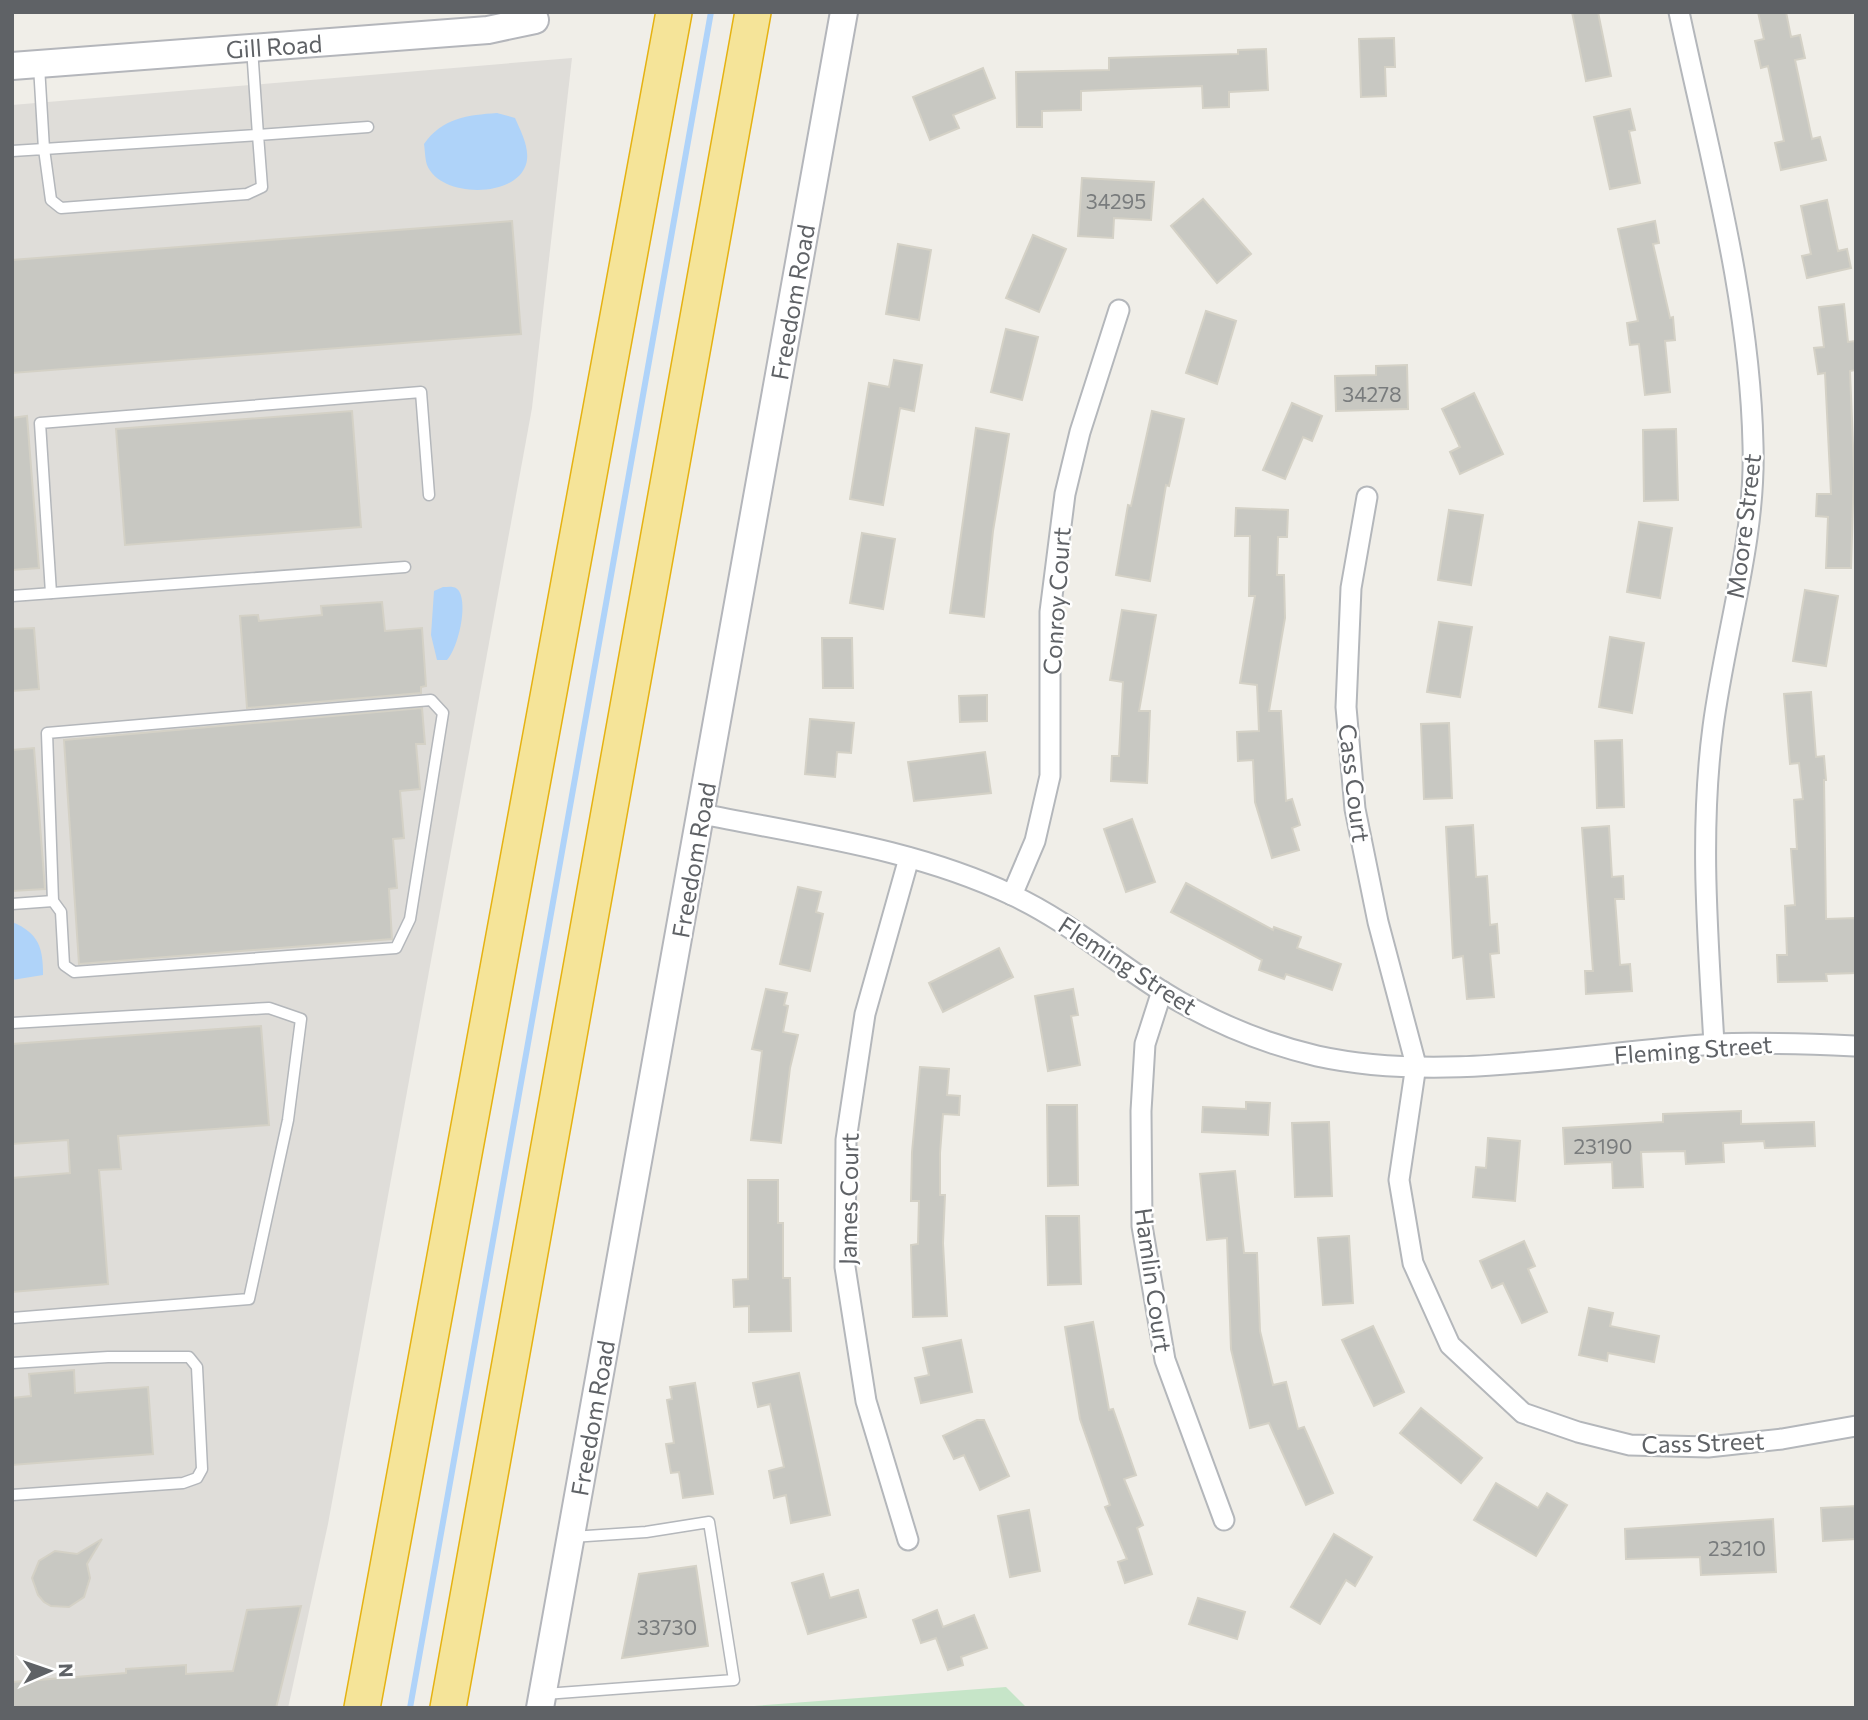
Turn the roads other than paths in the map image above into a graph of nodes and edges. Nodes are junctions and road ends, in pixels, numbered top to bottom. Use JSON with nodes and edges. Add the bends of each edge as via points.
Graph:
{"nodes":[{"id":1,"x":674,"y":12,"type":"edge"},
{"id":2,"x":753,"y":12,"type":"edge"},
{"id":3,"x":844,"y":12,"type":"edge"},
{"id":4,"x":1679,"y":12,"type":"edge"},
{"id":5,"x":540,"y":16,"type":"edge"},
{"id":6,"x":252,"y":48,"type":"junction"},
{"id":7,"x":39,"y":64,"type":"junction"},
{"id":8,"x":12,"y":66,"type":"edge"},
{"id":9,"x":368,"y":127,"type":"dead end"},
{"id":10,"x":258,"y":135,"type":"junction"},
{"id":11,"x":44,"y":149,"type":"junction"},
{"id":12,"x":12,"y":151,"type":"edge"},
{"id":13,"x":1119,"y":310,"type":"dead end"},
{"id":14,"x":429,"y":495,"type":"dead end"},
{"id":15,"x":1367,"y":497,"type":"dead end"},
{"id":16,"x":405,"y":567,"type":"dead end"},
{"id":17,"x":51,"y":593,"type":"junction"},
{"id":18,"x":12,"y":596,"type":"edge"},
{"id":19,"x":702,"y":814,"type":"junction"},
{"id":20,"x":909,"y":858,"type":"junction"},
{"id":21,"x":1013,"y":895,"type":"junction"},
{"id":22,"x":54,"y":901,"type":"junction"},
{"id":23,"x":12,"y":904,"type":"edge"},
{"id":24,"x":1162,"y":991,"type":"junction"},
{"id":25,"x":12,"y":1023,"type":"edge"},
{"id":26,"x":1714,"y":1044,"type":"junction"},
{"id":27,"x":1856,"y":1046,"type":"edge"},
{"id":28,"x":1416,"y":1065,"type":"junction"},
{"id":29,"x":12,"y":1318,"type":"edge"},
{"id":30,"x":12,"y":1363,"type":"edge"},
{"id":31,"x":1856,"y":1426,"type":"edge"},
{"id":32,"x":12,"y":1495,"type":"edge"},
{"id":33,"x":1224,"y":1520,"type":"dead end"},
{"id":34,"x":571,"y":1537,"type":"junction"},
{"id":35,"x":908,"y":1540,"type":"dead end"},
{"id":36,"x":361,"y":1700,"type":"edge"},
{"id":37,"x":541,"y":1701,"type":"edge"},
{"id":38,"x":448,"y":1708,"type":"edge"}],
"edges":[{"from":1,"to":36,"type":"highway"},
{"from":2,"to":38,"type":"highway"},
{"from":3,"to":19,"type":"street","name":"Freedom Road"},
{"from":4,"to":26,"type":"street","name":"Moore Street","via":[[1736,283],[1754,447],[1745,543],[1704,803]]},
{"from":5,"to":6,"type":"street","name":"Gill Road","via":[[488,30]]},
{"from":6,"to":7,"type":"street","name":"Gill Road"},
{"from":6,"to":10,"type":"lane"},
{"from":7,"to":8,"type":"street","name":"Gill Road"},
{"from":7,"to":11,"type":"lane"},
{"from":9,"to":10,"type":"lane"},
{"from":10,"to":11,"type":"lane"},
{"from":10,"to":11,"type":"lane","via":[[262,187],[247,194],[61,208],[51,200]]},
{"from":11,"to":12,"type":"lane"},
{"from":13,"to":21,"type":"street","name":"Conroy Court","via":[[1065,494],[1050,612],[1050,776],[1035,841]]},
{"from":14,"to":17,"type":"lane","via":[[421,393],[40,423]]},
{"from":15,"to":28,"type":"street","name":"Cass Court","via":[[1351,588],[1346,707],[1355,809],[1378,922]]},
{"from":16,"to":17,"type":"lane"},
{"from":17,"to":18,"type":"lane"},
{"from":19,"to":20,"type":"street","name":"Fleming Street"},
{"from":19,"to":34,"type":"street","name":"Freedom Road"},
{"from":20,"to":21,"type":"street","name":"Fleming Street"},
{"from":20,"to":35,"type":"street","name":"James Court","via":[[865,1014],[846,1140],[845,1241],[866,1401]]},
{"from":21,"to":24,"type":"street","name":"Fleming Street"},
{"from":22,"to":22,"type":"lane","via":[[61,912],[64,965],[74,972],[396,948],[410,919],[443,713],[431,700],[47,733]]},
{"from":22,"to":23,"type":"lane"},
{"from":24,"to":28,"type":"street","name":"Fleming Street","via":[[1268,1042],[1319,1056]]},
{"from":24,"to":33,"type":"street","name":"Hamlin Court","via":[[1145,1044],[1142,1227],[1165,1360]]},
{"from":25,"to":29,"type":"lane","via":[[269,1008],[301,1019],[288,1120],[249,1299]]},
{"from":26,"to":27,"type":"street","name":"Fleming Street"},
{"from":26,"to":28,"type":"street","name":"Fleming Street","via":[[1501,1064]]},
{"from":28,"to":31,"type":"street","name":"Cass Street","via":[[1399,1181],[1413,1263],[1450,1345],[1523,1413],[1630,1445],[1708,1447]]},
{"from":30,"to":32,"type":"lane","via":[[189,1357],[197,1367],[202,1469],[197,1478],[183,1483]]},
{"from":34,"to":37,"type":"street","name":"Freedom Road"},
{"from":34,"to":37,"type":"lane","via":[[709,1522],[734,1680]]}]}
